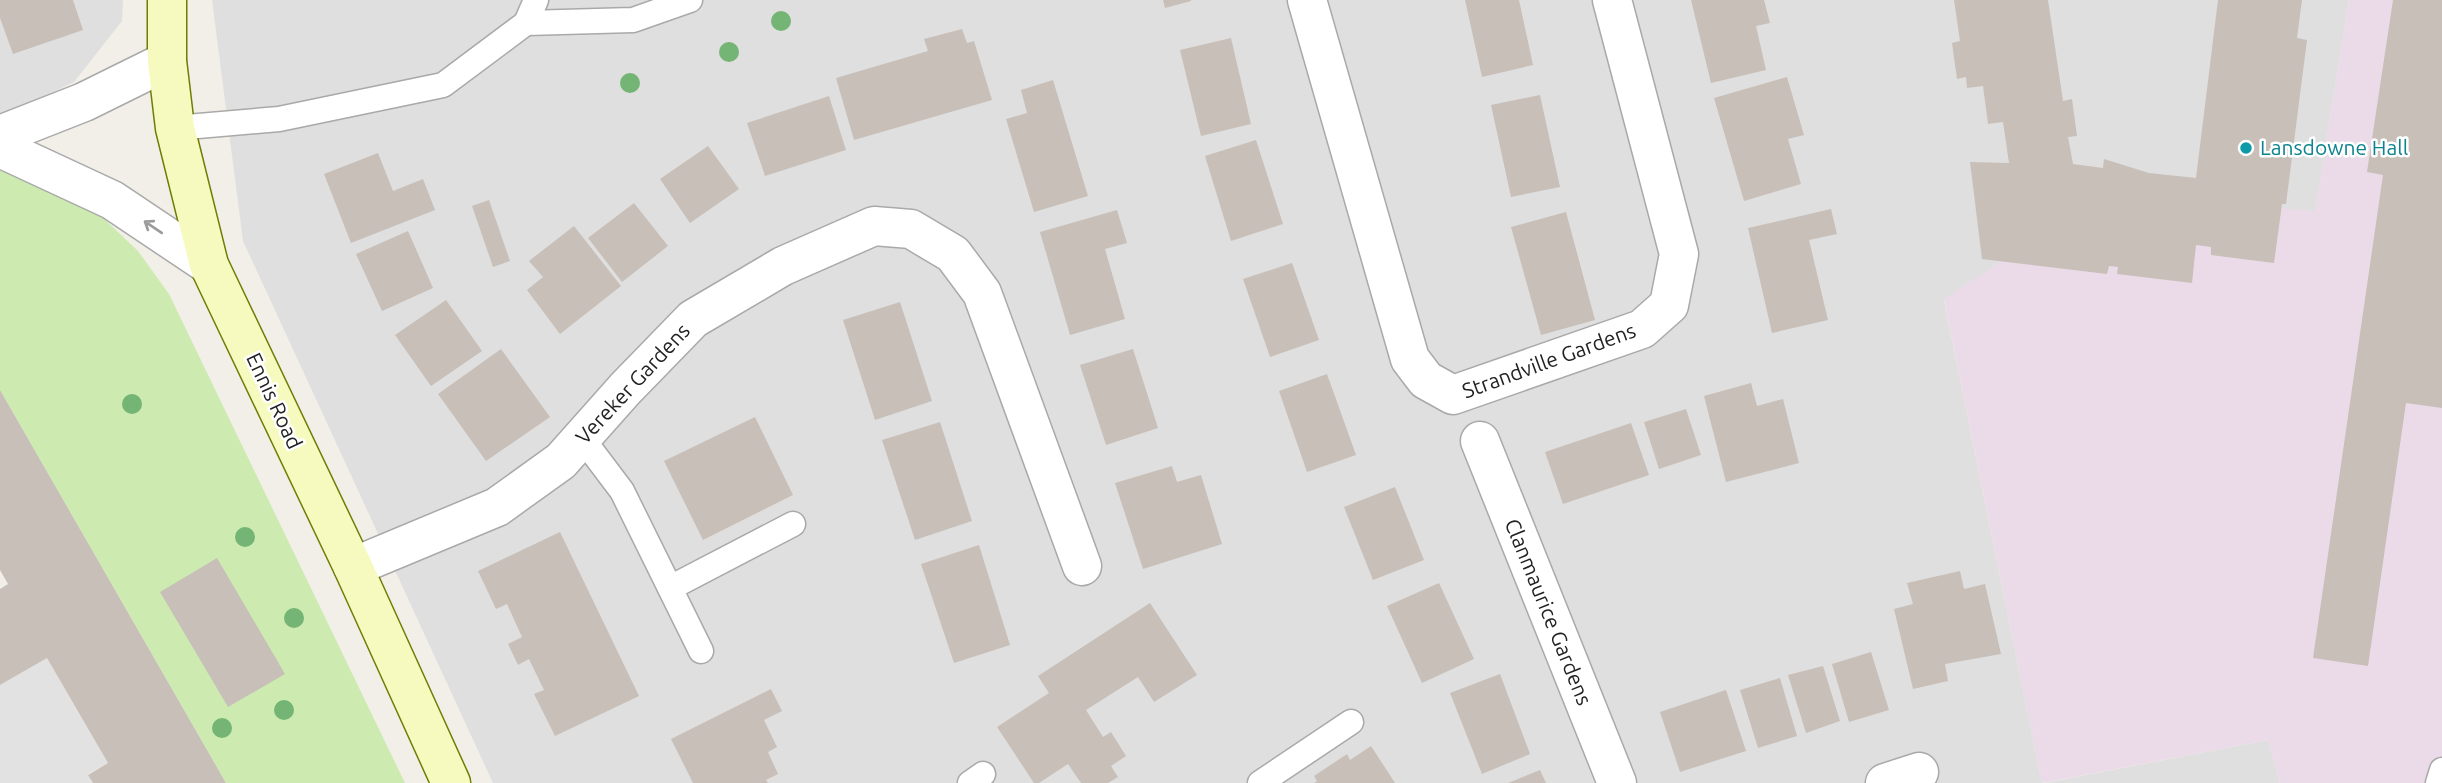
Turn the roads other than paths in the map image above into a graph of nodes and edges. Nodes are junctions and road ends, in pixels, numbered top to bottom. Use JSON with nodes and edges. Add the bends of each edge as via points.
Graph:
{"nodes":[{"id":1,"x":167,"y":0,"type":"edge"},
{"id":2,"x":536,"y":0,"type":"edge"},
{"id":3,"x":690,"y":0,"type":"edge"},
{"id":4,"x":1307,"y":0,"type":"edge"},
{"id":5,"x":1612,"y":0,"type":"edge"},
{"id":6,"x":526,"y":23,"type":"junction"},
{"id":7,"x":167,"y":61,"type":"junction"},
{"id":8,"x":175,"y":128,"type":"junction"},
{"id":9,"x":0,"y":135,"type":"edge"},
{"id":10,"x":0,"y":148,"type":"edge"},
{"id":11,"x":209,"y":265,"type":"junction"},
{"id":12,"x":582,"y":438,"type":"junction"},
{"id":13,"x":1480,"y":441,"type":"dead end"},
{"id":14,"x":793,"y":524,"type":"dead end"},
{"id":15,"x":1082,"y":566,"type":"dead end"},
{"id":16,"x":353,"y":567,"type":"junction"},
{"id":17,"x":670,"y":588,"type":"junction"},
{"id":18,"x":701,"y":651,"type":"dead end"},
{"id":19,"x":1351,"y":722,"type":"dead end"},
{"id":20,"x":2442,"y":770,"type":"edge"},
{"id":21,"x":451,"y":783,"type":"edge"},
{"id":22,"x":1260,"y":783,"type":"edge"},
{"id":23,"x":1618,"y":783,"type":"edge"},
{"id":24,"x":2438,"y":783,"type":"edge"}],
"edges":[{"from":1,"to":7,"type":"main road","name":"Ennis Road"},
{"from":2,"to":6,"type":"lane"},
{"from":3,"to":6,"type":"lane","via":[[633,20]]},
{"from":4,"to":5,"type":"street","name":"Strandville Gardens","via":[[1410,359],[1426,380],[1452,395],[1643,329],[1669,306],[1679,254]]},
{"from":6,"to":8,"type":"lane","via":[[443,85],[279,119]]},
{"from":7,"to":8,"type":"main road","name":"Ennis Road"},
{"from":7,"to":9,"type":"street","via":[[84,102]]},
{"from":8,"to":11,"type":"main road","name":"Ennis Road"},
{"from":11,"to":10,"type":"street","one_way":true,"via":[[112,200]]},
{"from":11,"to":16,"type":"main road","name":"Ennis Road"},
{"from":12,"to":15,"type":"street","name":"Vereker Gardens","via":[[693,319],[783,266],[874,226],[911,229],[953,254],[982,293]]},
{"from":12,"to":16,"type":"street","name":"Vereker Gardens","via":[[562,461],[497,507]]},
{"from":12,"to":17,"type":"lane","via":[[622,491]]},
{"from":13,"to":23,"type":"street","name":"Clanmaurice Gardens"},
{"from":14,"to":17,"type":"lane"},
{"from":16,"to":21,"type":"main road","name":"Ennis Road"},
{"from":17,"to":18,"type":"lane"},
{"from":19,"to":22,"type":"lane"},
{"from":20,"to":24,"type":"lane"}]}
